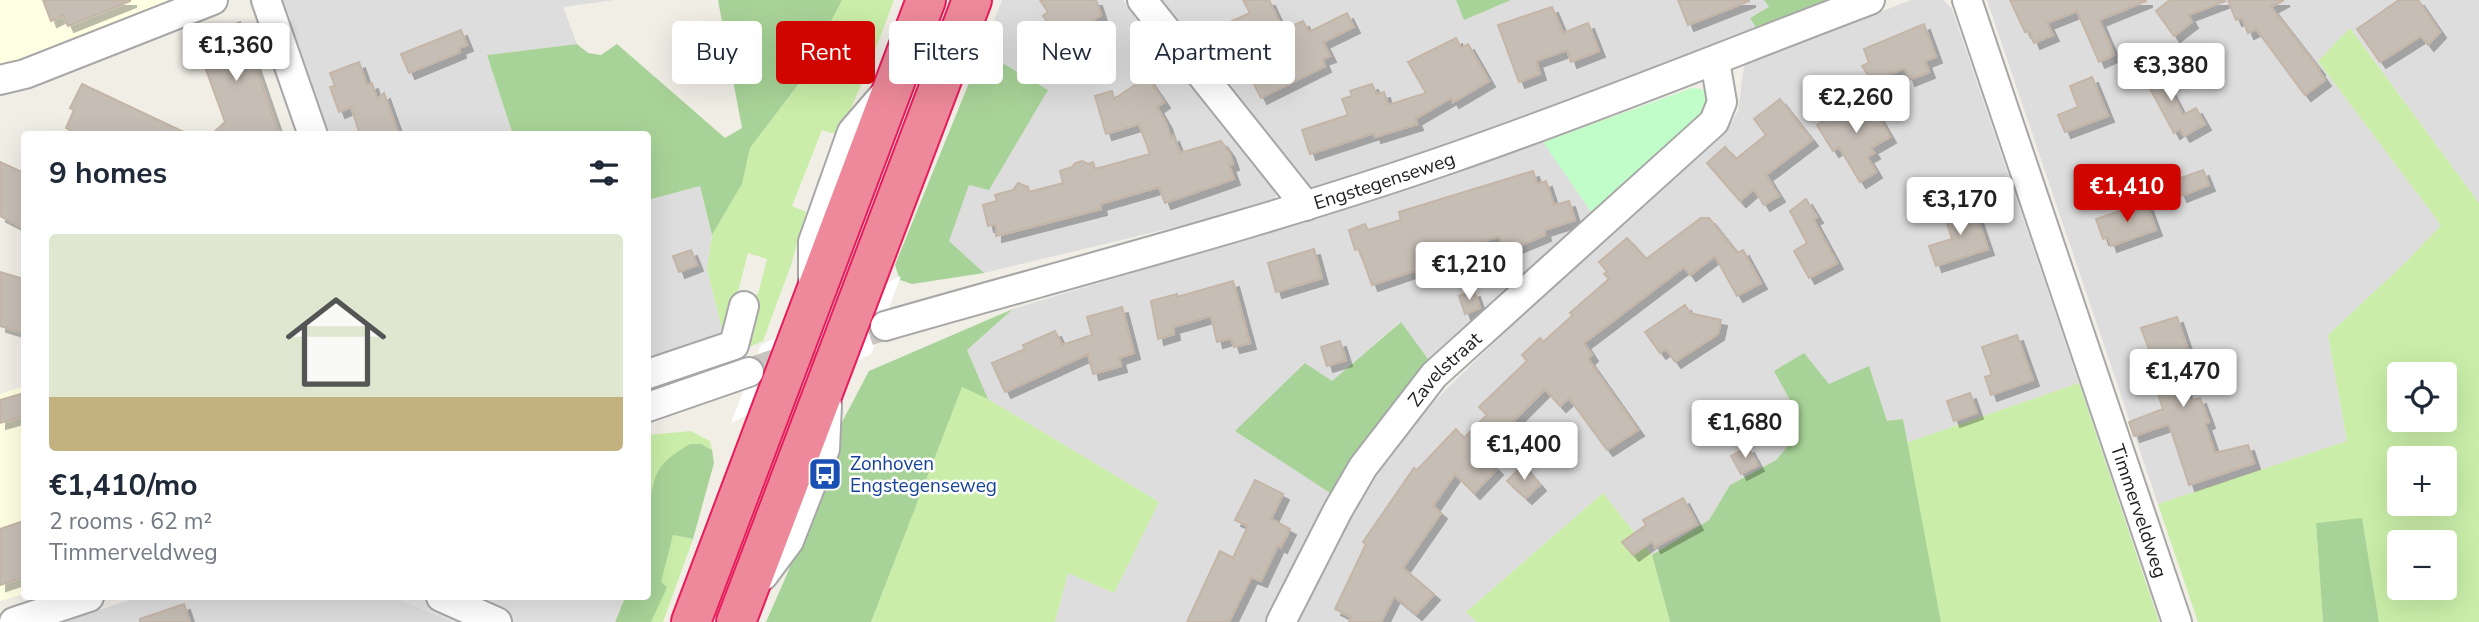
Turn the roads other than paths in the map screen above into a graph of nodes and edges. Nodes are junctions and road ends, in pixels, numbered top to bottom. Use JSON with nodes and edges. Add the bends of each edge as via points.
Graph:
{"nodes":[{"id":1,"x":213,"y":0,"type":"edge"},
{"id":2,"x":266,"y":0,"type":"edge"},
{"id":3,"x":926,"y":0,"type":"edge"},
{"id":4,"x":972,"y":0,"type":"edge"},
{"id":5,"x":1142,"y":0,"type":"edge"},
{"id":6,"x":1967,"y":0,"type":"edge"},
{"id":7,"x":1859,"y":2,"type":"edge"},
{"id":8,"x":1715,"y":61,"type":"junction"},
{"id":9,"x":0,"y":80,"type":"edge"},
{"id":10,"x":312,"y":131,"type":"edge"},
{"id":11,"x":1306,"y":206,"type":"junction"},
{"id":12,"x":744,"y":306,"type":"dead end"},
{"id":13,"x":885,"y":326,"type":"tunnel mouth"},
{"id":14,"x":749,"y":372,"type":"tunnel mouth"},
{"id":15,"x":651,"y":373,"type":"edge"},
{"id":16,"x":651,"y":406,"type":"edge"},
{"id":17,"x":80,"y":600,"type":"edge"},
{"id":18,"x":448,"y":600,"type":"edge"},
{"id":19,"x":740,"y":611,"type":"edge"},
{"id":20,"x":14,"y":622,"type":"edge"},
{"id":21,"x":496,"y":622,"type":"edge"},
{"id":22,"x":691,"y":622,"type":"edge"},
{"id":23,"x":1281,"y":622,"type":"edge"},
{"id":24,"x":2177,"y":622,"type":"edge"}],
"edges":[{"from":1,"to":9,"type":"street"},
{"from":2,"to":10,"type":"street"},
{"from":3,"to":22,"type":"highway"},
{"from":4,"to":19,"type":"highway"},
{"from":5,"to":11,"type":"street"},
{"from":6,"to":24,"type":"street","name":"Timmerveldweg"},
{"from":7,"to":8,"type":"street","name":"Engstegenseweg"},
{"from":8,"to":11,"type":"street","name":"Engstegenseweg","via":[[1472,151]]},
{"from":8,"to":23,"type":"street","name":"Zavelstraat","via":[[1722,102],[1714,122],[1434,375],[1363,467]]},
{"from":11,"to":13,"type":"street","name":"Engstegenseweg"},
{"from":12,"to":15,"type":"street","via":[[734,345]]},
{"from":14,"to":16,"type":"street"},
{"from":17,"to":20,"type":"street"},
{"from":18,"to":21,"type":"street"}]}
